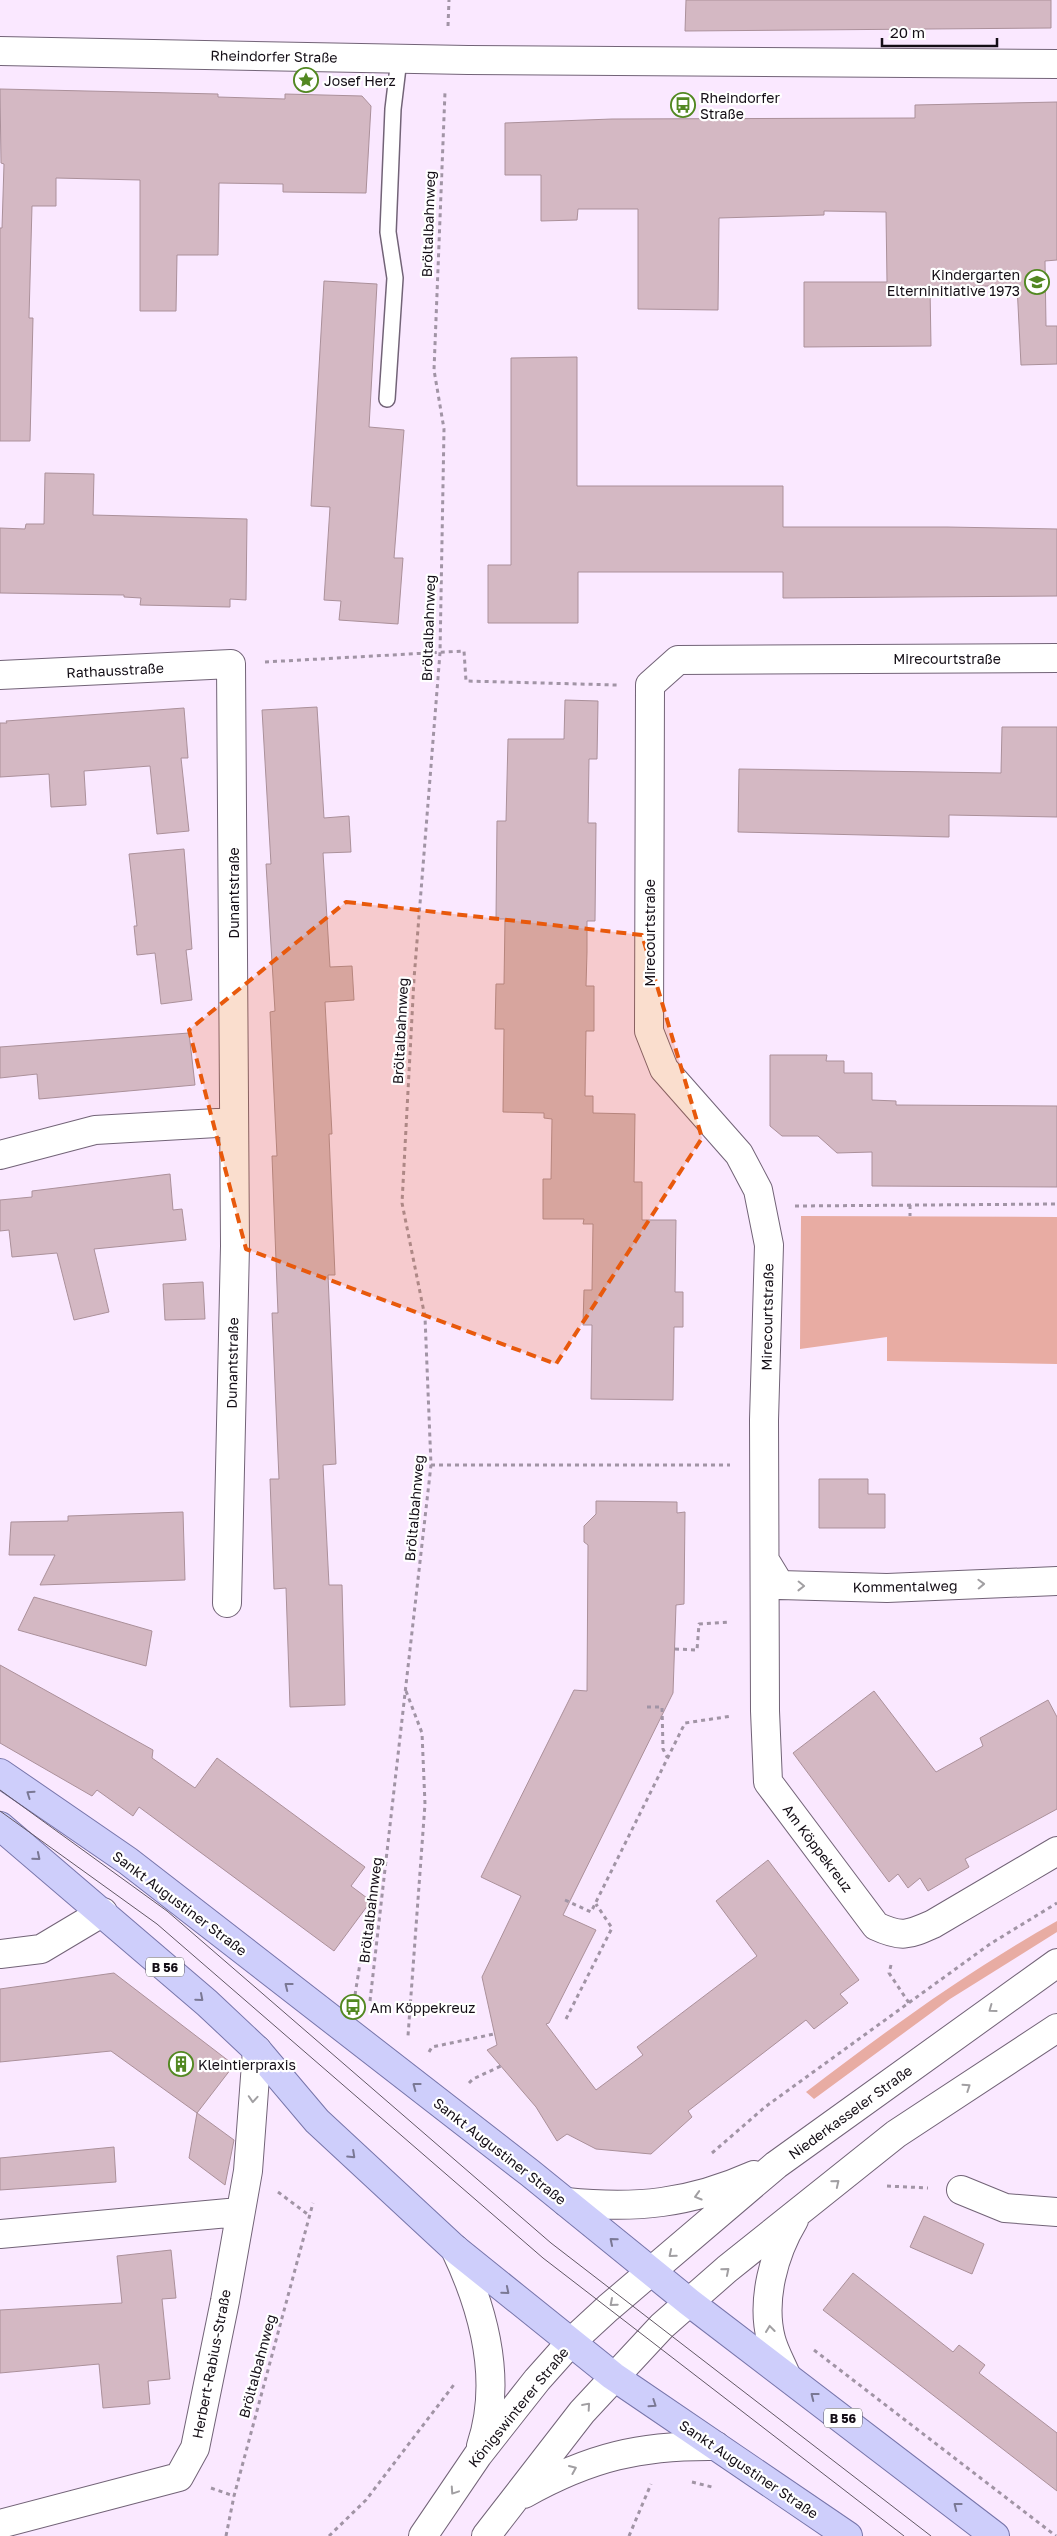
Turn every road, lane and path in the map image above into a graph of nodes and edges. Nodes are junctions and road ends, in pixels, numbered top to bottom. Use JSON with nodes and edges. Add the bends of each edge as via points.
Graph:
{"nodes":[{"id":1,"x":0,"y":51,"type":"edge"},
{"id":2,"x":399,"y":59,"type":"junction"},
{"id":3,"x":447,"y":60,"type":"junction"},
{"id":4,"x":1057,"y":64,"type":"edge"},
{"id":5,"x":387,"y":399,"type":"dead end"},
{"id":6,"x":440,"y":654,"type":"junction"},
{"id":7,"x":1057,"y":658,"type":"edge"},
{"id":8,"x":231,"y":664,"type":"junction"},
{"id":9,"x":0,"y":675,"type":"edge"},
{"id":10,"x":650,"y":685,"type":"junction"},
{"id":11,"x":234,"y":1122,"type":"junction"},
{"id":12,"x":0,"y":1155,"type":"edge"},
{"id":13,"x":1057,"y":1204,"type":"edge"},
{"id":14,"x":910,"y":1205,"type":"junction"},
{"id":15,"x":761,"y":1206,"type":"junction"},
{"id":16,"x":910,"y":1216,"type":"dead end"},
{"id":17,"x":431,"y":1465,"type":"junction"},
{"id":18,"x":765,"y":1466,"type":"junction"},
{"id":19,"x":766,"y":1562,"type":"junction"},
{"id":20,"x":1057,"y":1581,"type":"edge"},
{"id":21,"x":226,"y":1603,"type":"dead end"},
{"id":22,"x":766,"y":1623,"type":"junction"},
{"id":23,"x":675,"y":1649,"type":"dead end"},
{"id":24,"x":406,"y":1691,"type":"junction"},
{"id":25,"x":647,"y":1707,"type":"dead end"},
{"id":26,"x":765,"y":1711,"type":"junction"},
{"id":27,"x":667,"y":1757,"type":"junction"},
{"id":28,"x":0,"y":1773,"type":"edge"},
{"id":29,"x":0,"y":1826,"type":"edge"},
{"id":30,"x":1057,"y":1851,"type":"edge"},
{"id":31,"x":565,"y":1900,"type":"dead end"},
{"id":32,"x":1057,"y":1903,"type":"edge"},
{"id":33,"x":596,"y":1904,"type":"junction"},
{"id":34,"x":103,"y":1912,"type":"junction"},
{"id":35,"x":378,"y":1940,"type":"junction"},
{"id":36,"x":0,"y":1954,"type":"edge"},
{"id":37,"x":1057,"y":1963,"type":"edge"},
{"id":38,"x":889,"y":1973,"type":"dead end"},
{"id":39,"x":357,"y":1983,"type":"dead end"},
{"id":40,"x":370,"y":2001,"type":"dead end"},
{"id":41,"x":909,"y":2003,"type":"junction"},
{"id":42,"x":566,"y":2019,"type":"dead end"},
{"id":43,"x":1057,"y":2028,"type":"edge"},
{"id":44,"x":494,"y":2034,"type":"dead end"},
{"id":45,"x":407,"y":2046,"type":"dead end"},
{"id":46,"x":257,"y":2050,"type":"junction"},
{"id":47,"x":424,"y":2059,"type":"dead end"},
{"id":48,"x":501,"y":2066,"type":"dead end"},
{"id":49,"x":465,"y":2090,"type":"dead end"},
{"id":50,"x":709,"y":2155,"type":"dead end"},
{"id":51,"x":776,"y":2166,"type":"junction"},
{"id":52,"x":889,"y":2179,"type":"dead end"},
{"id":53,"x":961,"y":2190,"type":"joint"},
{"id":54,"x":293,"y":2202,"type":"dead end"},
{"id":55,"x":566,"y":2202,"type":"junction"},
{"id":56,"x":313,"y":2204,"type":"dead end"},
{"id":57,"x":239,"y":2212,"type":"junction"},
{"id":58,"x":1057,"y":2212,"type":"edge"},
{"id":59,"x":798,"y":2214,"type":"junction"},
{"id":60,"x":310,"y":2216,"type":"junction"},
{"id":61,"x":0,"y":2234,"type":"edge"},
{"id":62,"x":455,"y":2249,"type":"junction"},
{"id":63,"x":650,"y":2272,"type":"junction"},
{"id":64,"x":689,"y":2302,"type":"junction"},
{"id":65,"x":570,"y":2343,"type":"junction"},
{"id":66,"x":806,"y":2344,"type":"dead end"},
{"id":67,"x":461,"y":2375,"type":"dead end"},
{"id":68,"x":786,"y":2375,"type":"junction"},
{"id":69,"x":613,"y":2376,"type":"junction"},
{"id":70,"x":716,"y":2446,"type":"junction"},
{"id":71,"x":478,"y":2455,"type":"junction"},
{"id":72,"x":652,"y":2482,"type":"dead end"},
{"id":73,"x":691,"y":2482,"type":"dead end"},
{"id":74,"x":717,"y":2488,"type":"dead end"},
{"id":75,"x":224,"y":2493,"type":"dead end"},
{"id":76,"x":234,"y":2496,"type":"junction"},
{"id":77,"x":514,"y":2499,"type":"junction"},
{"id":78,"x":0,"y":2524,"type":"edge"},
{"id":79,"x":226,"y":2536,"type":"edge"},
{"id":80,"x":329,"y":2536,"type":"edge"},
{"id":81,"x":423,"y":2536,"type":"edge"},
{"id":82,"x":486,"y":2536,"type":"edge"},
{"id":83,"x":629,"y":2536,"type":"edge"},
{"id":84,"x":848,"y":2536,"type":"edge"},
{"id":85,"x":995,"y":2536,"type":"edge"},
{"id":86,"x":1056,"y":2536,"type":"edge"}],
"edges":[{"from":1,"to":2,"type":"street","name":"Rheindorfer Straße"},
{"from":2,"to":3,"type":"street","name":"Rheindorfer Straße"},
{"from":2,"to":5,"type":"lane","via":[[388,232],[395,278]]},
{"from":3,"to":4,"type":"street","name":"Rheindorfer Straße"},
{"from":3,"to":6,"type":"path","name":"Bröltalbahnweg","via":[[434,370],[444,429]]},
{"from":6,"to":8,"type":"path"},
{"from":6,"to":10,"type":"path","via":[[464,651],[466,681]]},
{"from":6,"to":17,"type":"path","name":"Bröltalbahnweg","via":[[414,980],[402,1203],[425,1317]]},
{"from":7,"to":10,"type":"street","name":"Mirecourtstraße","via":[[678,660]]},
{"from":8,"to":9,"type":"street","name":"Rathausstraße"},
{"from":8,"to":11,"type":"street","name":"Dunantstraße"},
{"from":10,"to":15,"type":"street","name":"Mirecourtstraße","via":[[649,1031],[664,1069],[738,1154],[758,1190]]},
{"from":11,"to":12,"type":"street","via":[[94,1130]]},
{"from":11,"to":21,"type":"street","name":"Dunantstraße","via":[[235,1246]]},
{"from":13,"to":14,"type":"path"},
{"from":14,"to":15,"type":"path"},
{"from":14,"to":16,"type":"path"},
{"from":15,"to":18,"type":"street","name":"Mirecourtstraße","via":[[769,1245]]},
{"from":17,"to":18,"type":"path"},
{"from":17,"to":24,"type":"path","name":"Bröltalbahnweg"},
{"from":18,"to":19,"type":"street","name":"Mirecourtstraße"},
{"from":19,"to":20,"type":"street","name":"Kommentalweg","one_way":true,"via":[[780,1585],[887,1588]]},
{"from":19,"to":22,"type":"street","name":"Am Köppekreuz"},
{"from":22,"to":23,"type":"path","via":[[699,1624],[697,1650]]},
{"from":22,"to":26,"type":"street","name":"Am Köppekreuz"},
{"from":24,"to":35,"type":"path","name":"Bröltalbahnweg"},
{"from":24,"to":45,"type":"path","via":[[422,1733],[425,1804]]},
{"from":25,"to":27,"type":"path","via":[[662,1707],[663,1749]]},
{"from":26,"to":27,"type":"path","via":[[685,1723]]},
{"from":26,"to":30,"type":"street","name":"Am Köppekreuz","via":[[768,1782],[876,1926],[895,1935],[914,1932]]},
{"from":27,"to":33,"type":"path"},
{"from":55,"to":28,"type":"main road","name":"Sankt Augustiner Straße","number":"B 56","one_way":true,"via":[[128,1861]]},
{"from":29,"to":34,"type":"main road","name":"Sankt Augustiner Straße","number":"B 56","one_way":true},
{"from":31,"to":33,"type":"path","via":[[591,1912]]},
{"from":32,"to":41,"type":"path","via":[[990,1944]]},
{"from":33,"to":42,"type":"path","via":[[612,1928]]},
{"from":34,"to":36,"type":"street","via":[[41,1949]]},
{"from":34,"to":46,"type":"main road","name":"Sankt Augustiner Straße","number":"B 56","one_way":true},
{"from":35,"to":39,"type":"path","via":[[364,1938]]},
{"from":35,"to":40,"type":"path","name":"Bröltalbahnweg"},
{"from":37,"to":51,"type":"street","name":"Niederkasseler Straße","one_way":true},
{"from":38,"to":41,"type":"path"},
{"from":41,"to":50,"type":"path","via":[[765,2107]]},
{"from":59,"to":43,"type":"street","one_way":true,"via":[[896,2134]]},
{"from":44,"to":47,"type":"path","via":[[432,2047]]},
{"from":46,"to":57,"type":"street","name":"Herbert-Rabius-Straße","one_way":true,"via":[[248,2171]]},
{"from":46,"to":62,"type":"main road","name":"Sankt Augustiner Straße","number":"B 56","one_way":true,"via":[[317,2121]]},
{"from":48,"to":49,"type":"path","via":[[473,2079]]},
{"from":51,"to":55,"type":"street","one_way":true,"via":[[738,2183],[681,2201],[620,2206]]},
{"from":51,"to":63,"type":"street","name":"Niederkasseler Straße","one_way":true},
{"from":52,"to":53,"type":"path","via":[[882,2185]]},
{"from":53,"to":58,"type":"street","via":[[1005,2208]]},
{"from":54,"to":60,"type":"path"},
{"from":63,"to":55,"type":"main road","name":"Sankt Augustiner Straße","number":"B 56","one_way":true},
{"from":56,"to":60,"type":"path","name":"Bröltalbahnweg"},
{"from":57,"to":61,"type":"street"},
{"from":57,"to":78,"type":"street","name":"Herbert-Rabius-Straße","via":[[195,2448],[179,2477]]},
{"from":64,"to":59,"type":"street","one_way":true},
{"from":68,"to":59,"type":"street","one_way":true,"via":[[771,2340],[768,2302],[770,2282],[781,2246]]},
{"from":60,"to":76,"type":"path","name":"Bröltalbahnweg"},
{"from":62,"to":65,"type":"main road","name":"Sankt Augustiner Straße","number":"B 56","one_way":true},
{"from":62,"to":71,"type":"street","via":[[476,2298],[489,2357],[489,2411]]},
{"from":63,"to":64,"type":"main road","name":"Sankt Augustiner Straße","number":"B 56"},
{"from":63,"to":65,"type":"street","name":"Königswinterer Straße","one_way":true},
{"from":64,"to":68,"type":"main road","name":"Sankt Augustiner Straße","number":"B 56"},
{"from":64,"to":69,"type":"street"},
{"from":65,"to":69,"type":"main road","name":"Sankt Augustiner Straße","number":"B 56"},
{"from":65,"to":71,"type":"street","name":"Königswinterer Straße"},
{"from":66,"to":86,"type":"path"},
{"from":67,"to":80,"type":"path","via":[[366,2500]]},
{"from":85,"to":68,"type":"main road","name":"Sankt Augustiner Straße","number":"B 56","one_way":true},
{"from":69,"to":70,"type":"main road","name":"Sankt Augustiner Straße","number":"B 56","one_way":true},
{"from":77,"to":69,"type":"street","one_way":true},
{"from":77,"to":70,"type":"street","one_way":true,"via":[[552,2478],[606,2457],[655,2448]]},
{"from":70,"to":84,"type":"main road","name":"Sankt Augustiner Straße","number":"B 56"},
{"from":71,"to":81,"type":"street","name":"Königswinterer Straße","one_way":true},
{"from":72,"to":83,"type":"path"},
{"from":73,"to":74,"type":"path"},
{"from":75,"to":76,"type":"path"},
{"from":76,"to":79,"type":"path","name":"Bröltalbahnweg"},
{"from":77,"to":82,"type":"street"}]}
